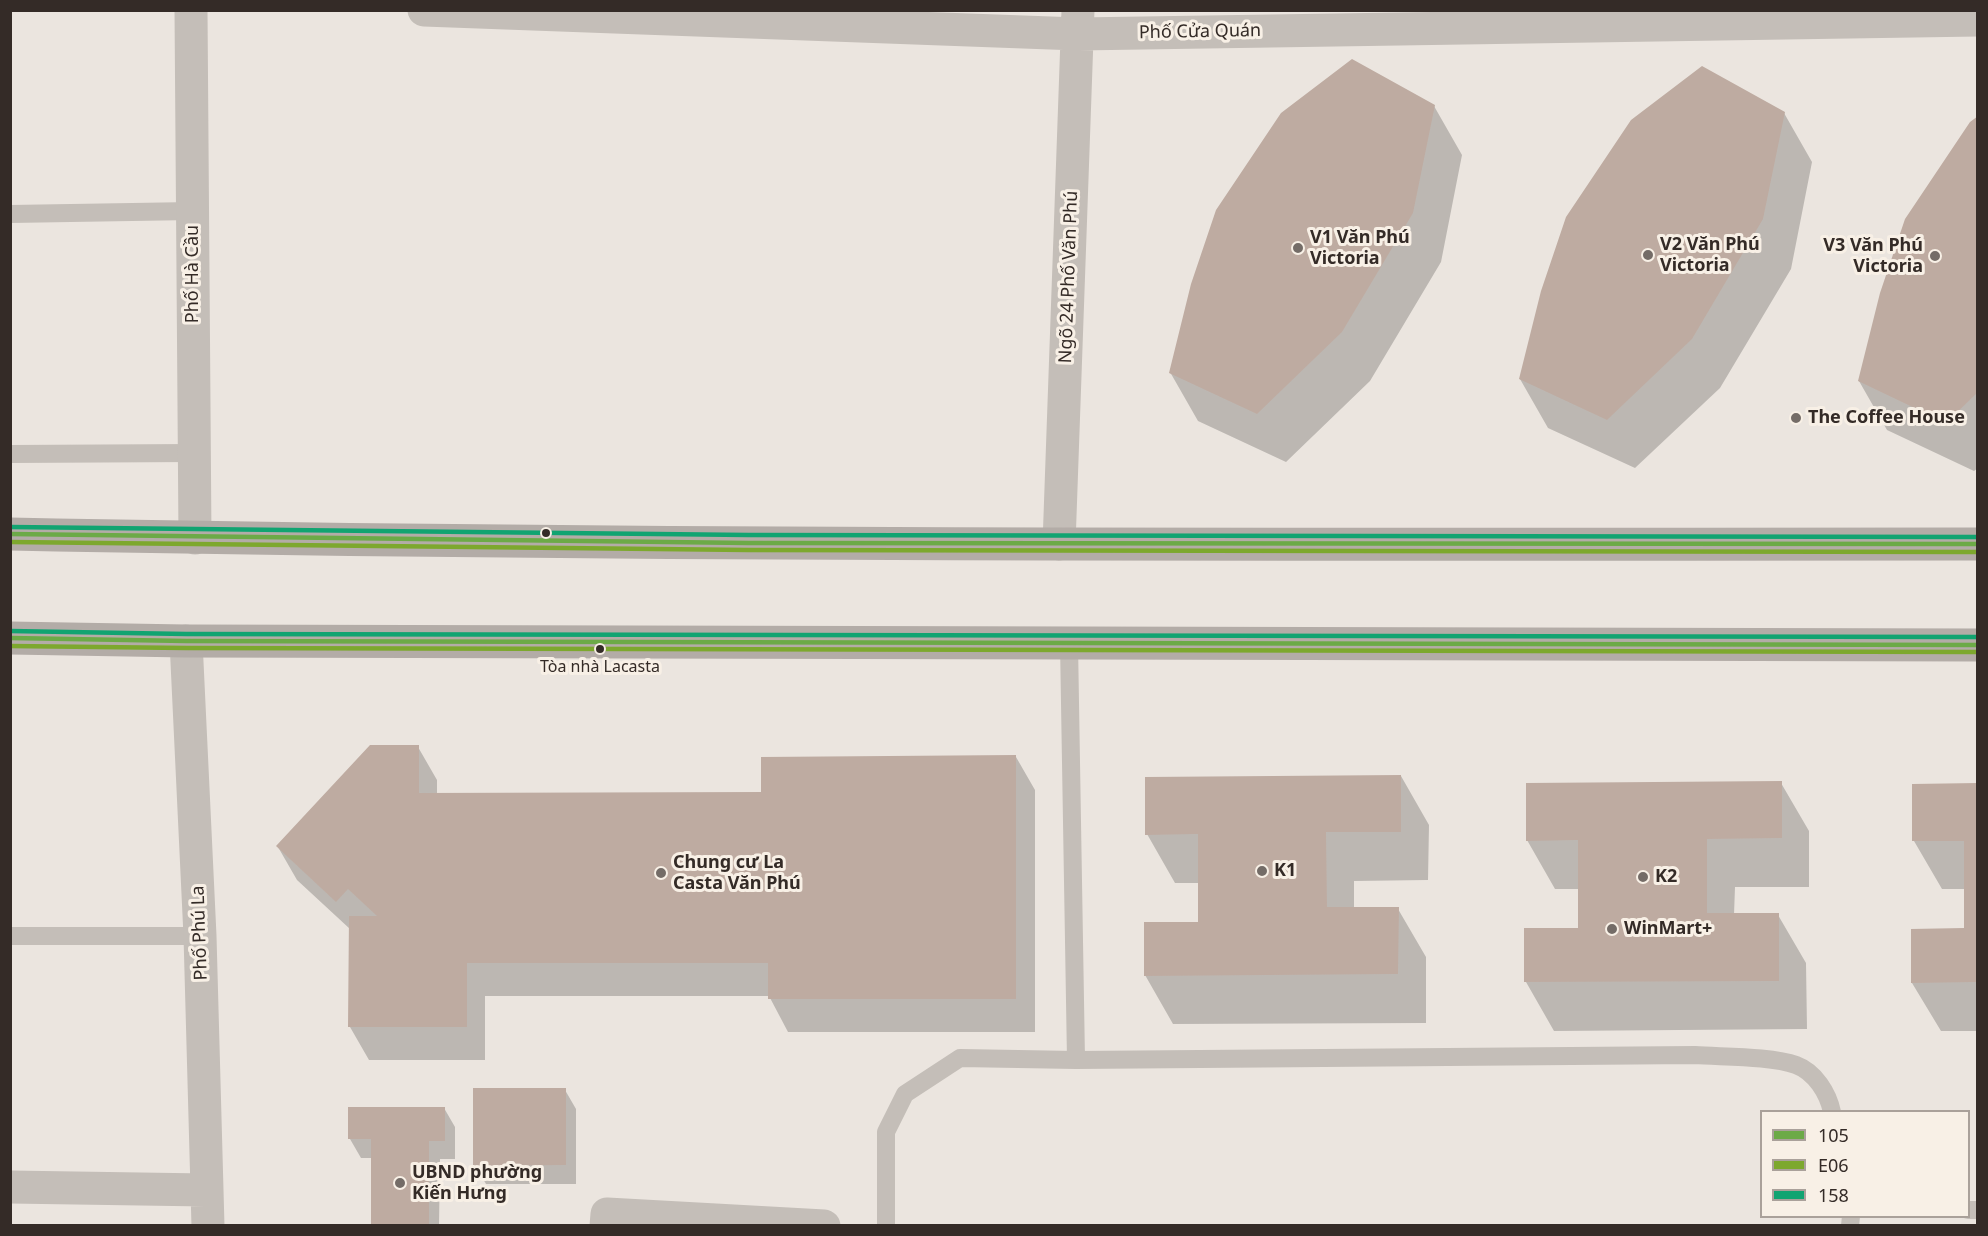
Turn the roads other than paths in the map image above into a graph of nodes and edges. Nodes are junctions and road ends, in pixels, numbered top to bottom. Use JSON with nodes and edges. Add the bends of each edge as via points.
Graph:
{"nodes":[{"id":1,"x":191,"y":10,"type":"edge"},
{"id":2,"x":424,"y":10,"type":"edge"},
{"id":3,"x":1973,"y":10,"type":"edge"},
{"id":4,"x":1977,"y":14,"type":"edge"},
{"id":5,"x":1977,"y":20,"type":"edge"},
{"id":6,"x":1078,"y":22,"type":"edge"},
{"id":7,"x":193,"y":211,"type":"junction"},
{"id":8,"x":10,"y":214,"type":"edge"},
{"id":9,"x":195,"y":453,"type":"junction"},
{"id":10,"x":10,"y":454,"type":"edge"},
{"id":11,"x":10,"y":534,"type":"edge"},
{"id":12,"x":195,"y":538,"type":"junction"},
{"id":13,"x":1059,"y":544,"type":"junction"},
{"id":14,"x":1977,"y":544,"type":"edge"},
{"id":15,"x":10,"y":638,"type":"edge"},
{"id":16,"x":186,"y":641,"type":"junction"},
{"id":17,"x":1069,"y":643,"type":"junction"},
{"id":18,"x":1977,"y":645,"type":"edge"},
{"id":19,"x":10,"y":936,"type":"edge"},
{"id":20,"x":200,"y":936,"type":"junction"},
{"id":21,"x":1076,"y":1060,"type":"junction"},
{"id":22,"x":1831,"y":1110,"type":"edge"},
{"id":23,"x":10,"y":1186,"type":"edge"},
{"id":24,"x":206,"y":1190,"type":"junction"},
{"id":25,"x":208,"y":1226,"type":"edge"},
{"id":26,"x":606,"y":1226,"type":"edge"},
{"id":27,"x":824,"y":1226,"type":"edge"},
{"id":28,"x":886,"y":1226,"type":"edge"}],
"edges":[{"from":1,"to":7,"type":"street","name":"Phố Hà Cầu"},
{"from":2,"to":6,"type":"street","name":"Phố Cửa Quán"},
{"from":3,"to":4,"type":"street"},
{"from":5,"to":6,"type":"street","name":"Phố Cửa Quán"},
{"from":6,"to":13,"type":"street","name":"Ngõ 24 Phố Văn Phú"},
{"from":7,"to":8,"type":"lane"},
{"from":7,"to":9,"type":"street","name":"Phố Hà Cầu"},
{"from":9,"to":10,"type":"lane"},
{"from":9,"to":12,"type":"street","name":"Phố Hà Cầu"},
{"from":11,"to":12,"type":"main road"},
{"from":12,"to":13,"type":"main road"},
{"from":13,"to":14,"type":"main road"},
{"from":15,"to":16,"type":"main road"},
{"from":16,"to":17,"type":"main road"},
{"from":16,"to":20,"type":"street","name":"Phố Phú La"},
{"from":17,"to":18,"type":"main road"},
{"from":17,"to":21,"type":"lane"},
{"from":19,"to":20,"type":"lane"},
{"from":20,"to":24,"type":"street","name":"Phố Phú La"},
{"from":21,"to":22,"type":"lane","via":[[1695,1055],[1797,1065],[1812,1076]]},
{"from":21,"to":28,"type":"lane","via":[[960,1058],[905,1094],[886,1132]]},
{"from":23,"to":24,"type":"street"},
{"from":24,"to":25,"type":"street","name":"Phố Phú La"},
{"from":26,"to":27,"type":"street","via":[[607,1214]]}]}
